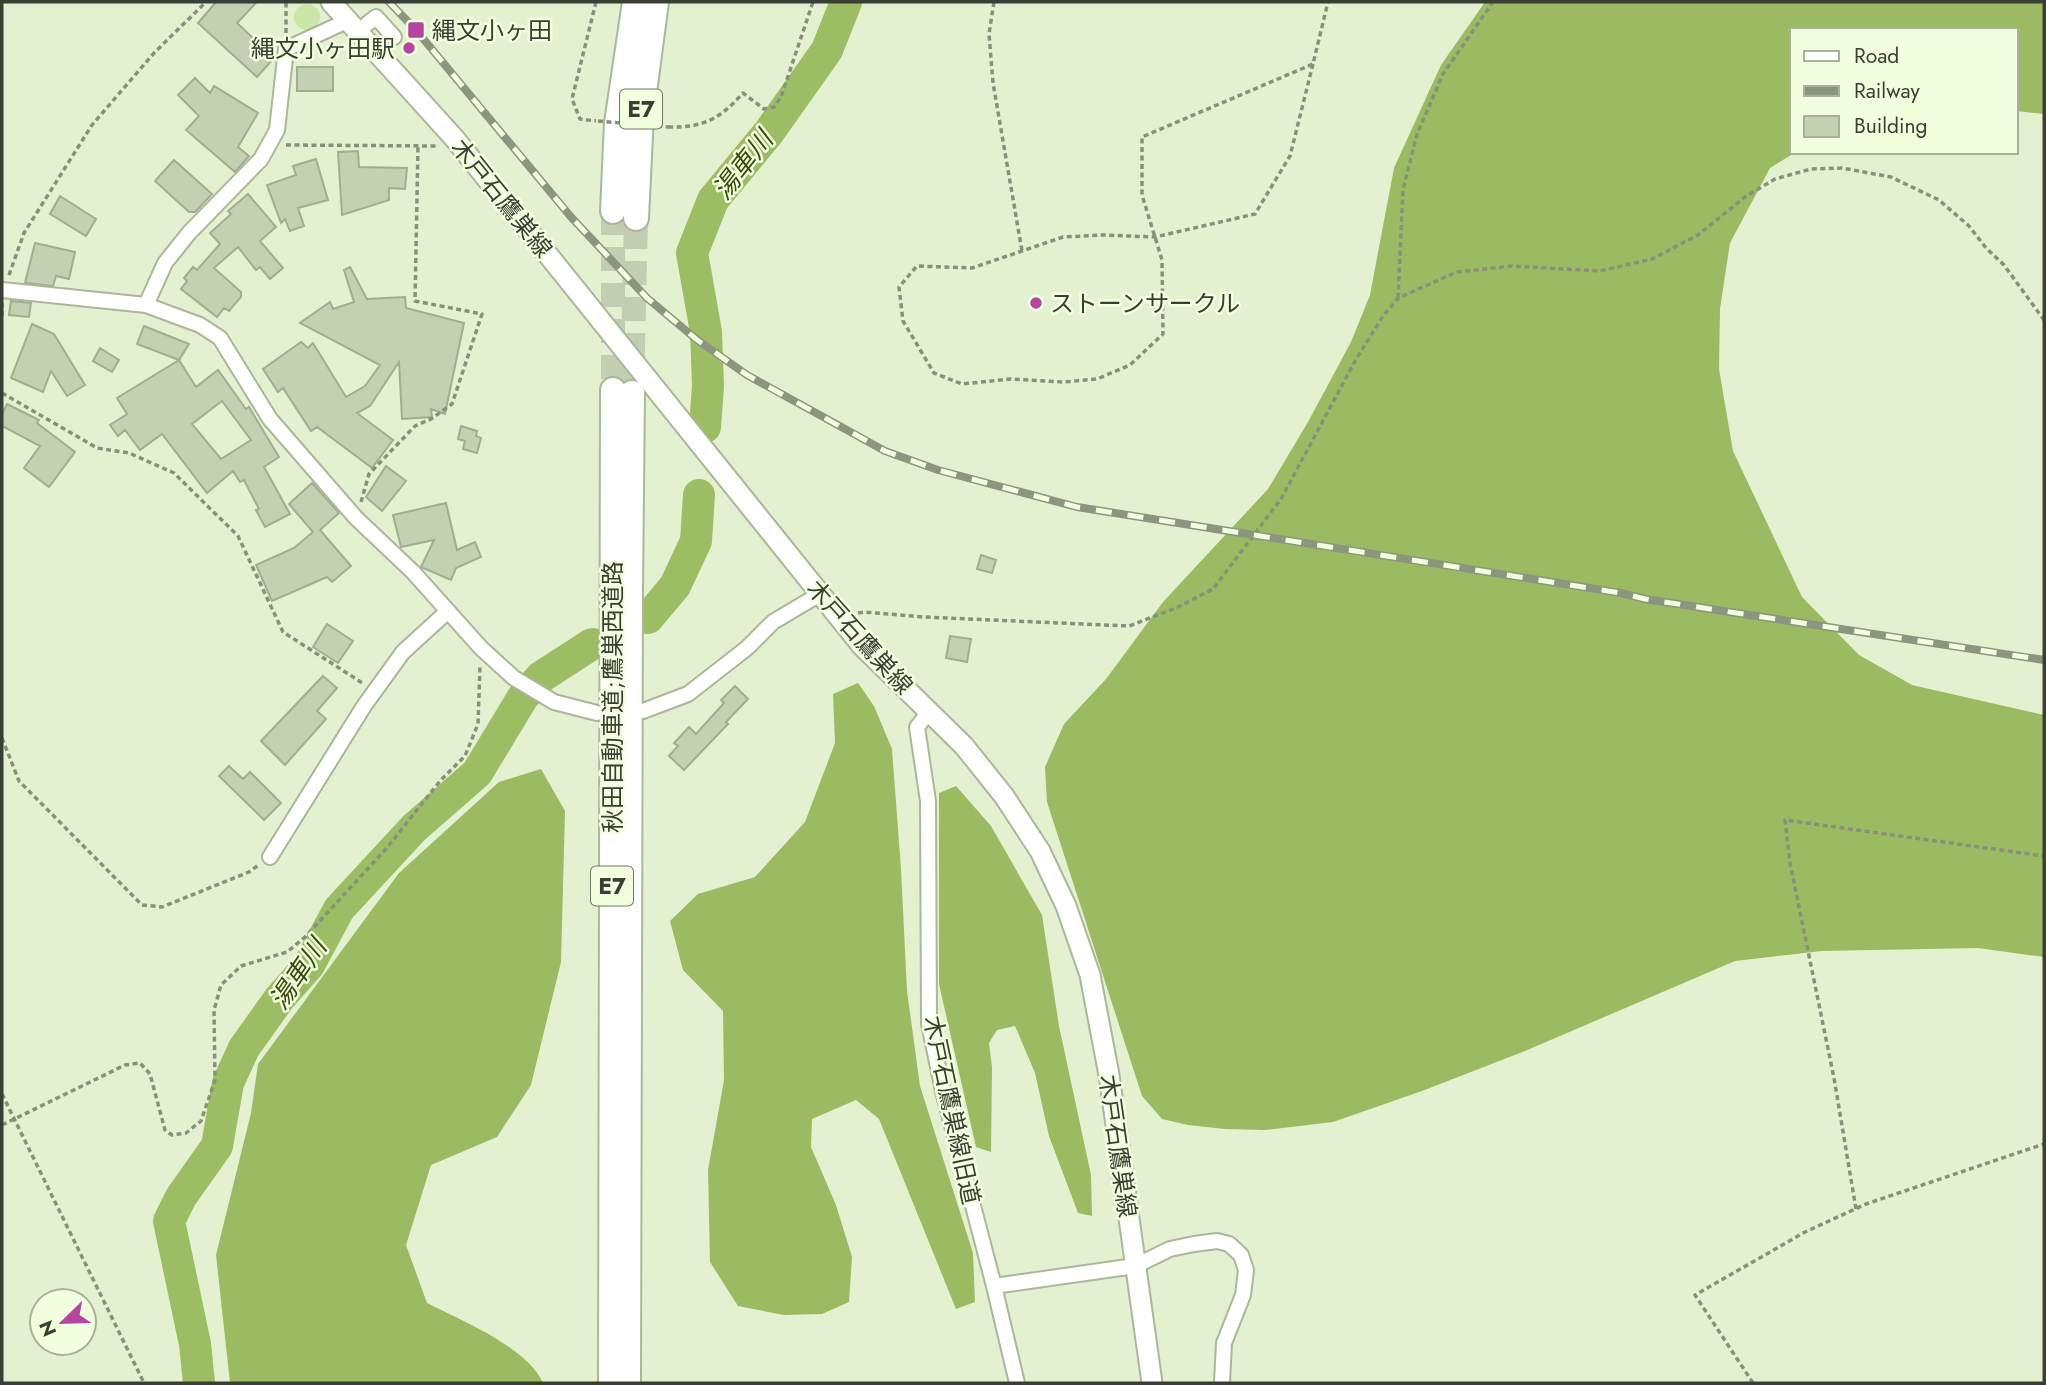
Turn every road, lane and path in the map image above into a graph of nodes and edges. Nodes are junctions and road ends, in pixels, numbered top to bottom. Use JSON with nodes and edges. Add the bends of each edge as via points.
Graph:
{"nodes":[{"id":1,"x":206,"y":2,"type":"edge"},
{"id":2,"x":286,"y":2,"type":"edge"},
{"id":3,"x":331,"y":2,"type":"edge"},
{"id":4,"x":596,"y":2,"type":"edge"},
{"id":5,"x":635,"y":2,"type":"edge"},
{"id":6,"x":656,"y":2,"type":"edge"},
{"id":7,"x":813,"y":2,"type":"edge"},
{"id":8,"x":993,"y":2,"type":"edge"},
{"id":9,"x":1328,"y":2,"type":"edge"},
{"id":10,"x":1493,"y":2,"type":"edge"},
{"id":11,"x":347,"y":21,"type":"junction"},
{"id":12,"x":368,"y":24,"type":"dead end"},
{"id":13,"x":394,"y":37,"type":"dead end"},
{"id":14,"x":286,"y":49,"type":"junction"},
{"id":15,"x":1313,"y":64,"type":"junction"},
{"id":16,"x":456,"y":139,"type":"junction"},
{"id":17,"x":268,"y":145,"type":"junction"},
{"id":18,"x":418,"y":146,"type":"junction"},
{"id":19,"x":1155,"y":237,"type":"junction"},
{"id":20,"x":1022,"y":251,"type":"junction"},
{"id":21,"x":2,"y":290,"type":"edge"},
{"id":22,"x":1398,"y":298,"type":"junction"},
{"id":23,"x":146,"y":304,"type":"junction"},
{"id":24,"x":2044,"y":320,"type":"edge"},
{"id":25,"x":2,"y":393,"type":"edge"},
{"id":26,"x":356,"y":518,"type":"junction"},
{"id":27,"x":820,"y":594,"type":"junction"},
{"id":28,"x":448,"y":611,"type":"junction"},
{"id":29,"x":839,"y":619,"type":"junction"},
{"id":30,"x":481,"y":648,"type":"junction"},
{"id":31,"x":374,"y":691,"type":"junction"},
{"id":32,"x":643,"y":711,"type":"dead end"},
{"id":33,"x":929,"y":712,"type":"junction"},
{"id":34,"x":597,"y":713,"type":"dead end"},
{"id":35,"x":2,"y":738,"type":"edge"},
{"id":36,"x":2044,"y":856,"type":"edge"},
{"id":37,"x":270,"y":857,"type":"joint"},
{"id":38,"x":2,"y":1094,"type":"edge"},
{"id":39,"x":14,"y":1119,"type":"junction"},
{"id":40,"x":2,"y":1125,"type":"edge"},
{"id":41,"x":2044,"y":1144,"type":"edge"},
{"id":42,"x":1856,"y":1209,"type":"junction"},
{"id":43,"x":1135,"y":1266,"type":"junction"},
{"id":44,"x":995,"y":1286,"type":"junction"},
{"id":45,"x":145,"y":1383,"type":"edge"},
{"id":46,"x":611,"y":1383,"type":"edge"},
{"id":47,"x":628,"y":1383,"type":"edge"},
{"id":48,"x":1017,"y":1383,"type":"edge"},
{"id":49,"x":1152,"y":1383,"type":"edge"},
{"id":50,"x":1222,"y":1383,"type":"edge"},
{"id":51,"x":1753,"y":1383,"type":"edge"}],
"edges":[{"from":1,"to":21,"type":"path","via":[[92,125],[24,233]]},
{"from":2,"to":14,"type":"path"},
{"from":3,"to":11,"type":"main road","name":"木戸石鷹巣線"},
{"from":4,"to":7,"type":"path","bridge":true,"via":[[572,99],[580,119],[690,128],[729,110],[743,93],[764,109],[774,107]]},
{"from":5,"to":6,"type":"highway","number":"E7","via":[[617,123],[624,215]]},
{"from":8,"to":20,"type":"path","via":[[989,34],[993,83]]},
{"from":9,"to":15,"type":"path"},
{"from":10,"to":22,"type":"path","via":[[1443,74],[1418,134],[1403,190]]},
{"from":11,"to":14,"type":"street"},
{"from":11,"to":16,"type":"main road","name":"木戸石鷹巣線"},
{"from":12,"to":13,"type":"street","via":[[376,17]]},
{"from":14,"to":17,"type":"street","via":[[276,130]]},
{"from":15,"to":19,"type":"path","via":[[1290,156],[1255,214]]},
{"from":15,"to":19,"type":"path","via":[[1142,137],[1142,195]]},
{"from":16,"to":18,"type":"path","via":[[449,146]]},
{"from":16,"to":27,"type":"main road","name":"木戸石鷹巣線"},
{"from":17,"to":18,"type":"path"},
{"from":17,"to":23,"type":"street","via":[[261,159],[165,263]]},
{"from":18,"to":26,"type":"path","via":[[415,301],[482,314],[452,404],[415,426],[369,474]]},
{"from":19,"to":20,"type":"path","via":[[1063,237]]},
{"from":19,"to":20,"type":"path","via":[[1162,260],[1163,334],[1130,365],[1097,379],[1064,382],[1010,379],[962,384],[934,373],[903,321],[899,287],[917,266],[972,268]]},
{"from":21,"to":23,"type":"street"},
{"from":22,"to":24,"type":"path","via":[[1457,272],[1512,266],[1600,271],[1653,259],[1698,234],[1775,179],[1811,169],[1842,168],[1891,177],[1939,200],[2004,265]]},
{"from":22,"to":29,"type":"path","via":[[1355,361],[1281,499],[1213,589],[1129,626],[864,612]]},
{"from":23,"to":26,"type":"street","via":[[220,338],[270,419]]},
{"from":25,"to":31,"type":"path","via":[[97,448],[129,453],[174,473],[238,536],[283,632]]},
{"from":26,"to":28,"type":"street"},
{"from":27,"to":29,"type":"main road","name":"木戸石鷹巣線"},
{"from":27,"to":32,"type":"street","via":[[773,622],[688,694]]},
{"from":28,"to":30,"type":"street"},
{"from":28,"to":31,"type":"street","via":[[402,652]]},
{"from":29,"to":33,"type":"main road","name":"木戸石鷹巣線"},
{"from":30,"to":34,"type":"street","via":[[514,677],[554,702]]},
{"from":30,"to":39,"type":"path","via":[[478,724],[465,756],[305,937],[287,952],[241,967],[221,985],[214,1010],[215,1080],[201,1121],[186,1133],[172,1135],[165,1130],[150,1074],[141,1063],[125,1065]]},
{"from":31,"to":37,"type":"street"},
{"from":33,"to":43,"type":"main road","name":"木戸石鷹巣線","via":[[1004,796],[1040,851],[1066,906],[1090,975]]},
{"from":33,"to":44,"type":"street","name":"木戸石鷹巣線旧道","via":[[916,727],[928,801],[929,1024]]},
{"from":35,"to":37,"type":"path","via":[[19,781],[142,905],[162,907],[249,872]]},
{"from":36,"to":42,"type":"path","via":[[1786,820],[1790,863]]},
{"from":38,"to":39,"type":"path"},
{"from":39,"to":40,"type":"path"},
{"from":39,"to":45,"type":"path"},
{"from":41,"to":42,"type":"path"},
{"from":42,"to":51,"type":"path","via":[[1805,1232],[1695,1295]]},
{"from":43,"to":44,"type":"street"},
{"from":43,"to":49,"type":"main road","name":"木戸石鷹巣線"},
{"from":43,"to":50,"type":"street","via":[[1170,1249],[1217,1241],[1241,1255],[1246,1270],[1243,1295],[1224,1343]]},
{"from":44,"to":48,"type":"street","name":"木戸石鷹巣線旧道"},
{"from":46,"to":47,"type":"highway","name":"秋田自動車道;鷹巣西道路","number":"E7","via":[[623,391],[630,590]]}]}
